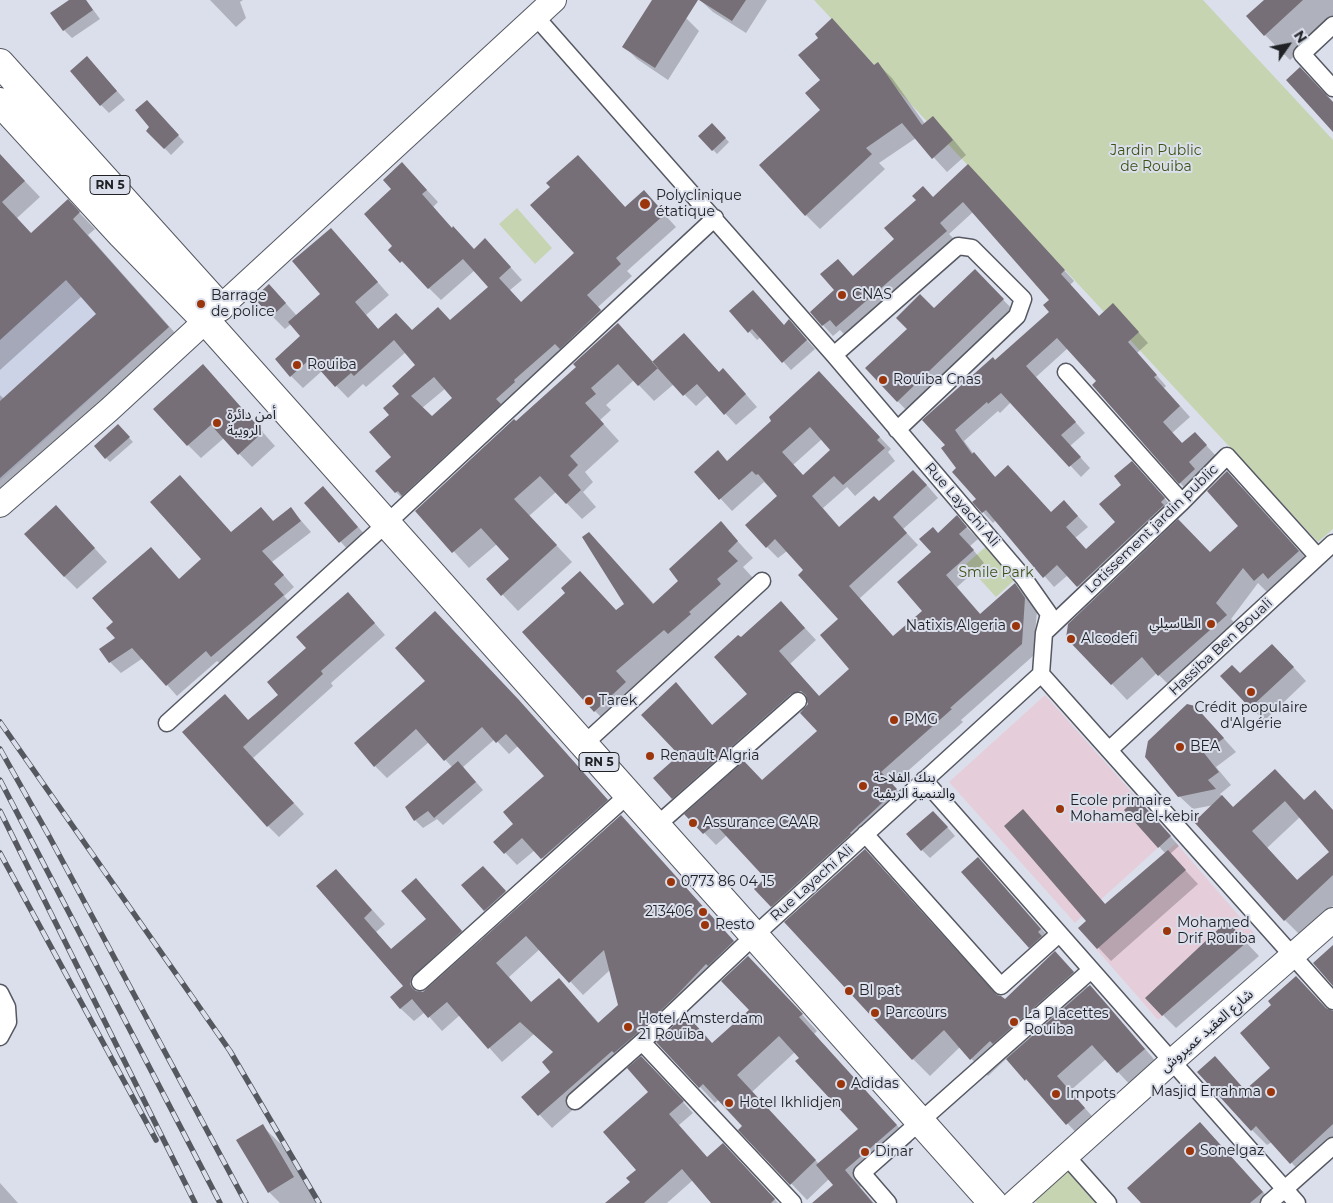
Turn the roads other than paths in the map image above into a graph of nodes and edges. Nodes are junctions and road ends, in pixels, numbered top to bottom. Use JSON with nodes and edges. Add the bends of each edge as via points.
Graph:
{"nodes":[{"id":1,"x":554,"y":0,"type":"edge"},
{"id":2,"x":536,"y":17,"type":"junction"},
{"id":3,"x":1333,"y":25,"type":"edge"},
{"id":4,"x":0,"y":63,"type":"edge"},
{"id":5,"x":1333,"y":88,"type":"edge"},
{"id":6,"x":0,"y":102,"type":"edge"},
{"id":7,"x":715,"y":218,"type":"junction"},
{"id":8,"x":213,"y":314,"type":"junction"},
{"id":9,"x":834,"y":356,"type":"junction"},
{"id":10,"x":1066,"y":372,"type":"dead end"},
{"id":11,"x":897,"y":430,"type":"junction"},
{"id":12,"x":1182,"y":502,"type":"junction"},
{"id":13,"x":0,"y":505,"type":"edge"},
{"id":14,"x":386,"y":524,"type":"junction"},
{"id":15,"x":1333,"y":543,"type":"edge"},
{"id":16,"x":1318,"y":557,"type":"junction"},
{"id":17,"x":762,"y":581,"type":"dead end"},
{"id":18,"x":1044,"y":633,"type":"junction"},
{"id":19,"x":1040,"y":674,"type":"junction"},
{"id":20,"x":798,"y":701,"type":"dead end"},
{"id":21,"x":167,"y":723,"type":"dead end"},
{"id":22,"x":583,"y":745,"type":"junction"},
{"id":23,"x":1109,"y":750,"type":"junction"},
{"id":24,"x":924,"y":780,"type":"junction"},
{"id":25,"x":628,"y":795,"type":"junction"},
{"id":26,"x":656,"y":826,"type":"junction"},
{"id":27,"x":865,"y":834,"type":"junction"},
{"id":28,"x":1333,"y":920,"type":"edge"},
{"id":29,"x":1058,"y":934,"type":"junction"},
{"id":30,"x":754,"y":936,"type":"junction"},
{"id":31,"x":1293,"y":956,"type":"junction"},
{"id":32,"x":1091,"y":970,"type":"junction"},
{"id":33,"x":420,"y":982,"type":"dead end"},
{"id":34,"x":0,"y":993,"type":"edge"},
{"id":35,"x":1333,"y":1001,"type":"edge"},
{"id":36,"x":0,"y":1037,"type":"edge"},
{"id":37,"x":642,"y":1042,"type":"junction"},
{"id":38,"x":1171,"y":1062,"type":"junction"},
{"id":39,"x":575,"y":1102,"type":"dead end"},
{"id":40,"x":919,"y":1121,"type":"junction"},
{"id":41,"x":1333,"y":1146,"type":"edge"},
{"id":42,"x":1067,"y":1157,"type":"junction"},
{"id":43,"x":1284,"y":1189,"type":"junction"},
{"id":44,"x":793,"y":1203,"type":"edge"},
{"id":45,"x":888,"y":1203,"type":"edge"},
{"id":46,"x":993,"y":1203,"type":"edge"},
{"id":47,"x":1014,"y":1203,"type":"edge"},
{"id":48,"x":1108,"y":1203,"type":"edge"},
{"id":49,"x":1269,"y":1203,"type":"edge"},
{"id":50,"x":1297,"y":1203,"type":"edge"}],
"edges":[{"from":1,"to":2,"type":"main road"},
{"from":2,"to":7,"type":"street","name":"Rue Layachi Ali"},
{"from":2,"to":8,"type":"main road"},
{"from":3,"to":5,"type":"street","via":[[1302,54]]},
{"from":4,"to":8,"type":"highway","number":"RN 5"},
{"from":6,"to":8,"type":"highway","number":"RN 5","via":[[122,235]]},
{"from":7,"to":9,"type":"street","name":"Rue Layachi Ali"},
{"from":7,"to":14,"type":"street"},
{"from":8,"to":13,"type":"main road"},
{"from":8,"to":14,"type":"highway","number":"RN 5"},
{"from":9,"to":11,"type":"street","name":"Rue Layachi Ali"},
{"from":9,"to":11,"type":"street","via":[[958,246],[972,248],[1023,299],[1017,316]]},
{"from":10,"to":12,"type":"street"},
{"from":11,"to":18,"type":"street","name":"Rue Layachi Ali","via":[[1024,577],[1049,614]]},
{"from":12,"to":16,"type":"street","name":"Lotissement jardin public","via":[[1226,456]]},
{"from":12,"to":18,"type":"street","name":"Lotissement jardin public"},
{"from":14,"to":21,"type":"street"},
{"from":14,"to":22,"type":"highway","number":"RN 5"},
{"from":15,"to":16,"type":"street","name":"Hassiba Ben Bouali"},
{"from":16,"to":23,"type":"street","name":"Hassiba Ben Bouali"},
{"from":17,"to":22,"type":"street"},
{"from":18,"to":19,"type":"street","name":"Rue Layachi Ali"},
{"from":19,"to":23,"type":"street"},
{"from":19,"to":24,"type":"street","name":"Rue Layachi Ali"},
{"from":20,"to":26,"type":"street"},
{"from":22,"to":25,"type":"highway","number":"RN 5"},
{"from":23,"to":31,"type":"street"},
{"from":24,"to":27,"type":"street","name":"Rue Layachi Ali"},
{"from":24,"to":29,"type":"street"},
{"from":25,"to":26,"type":"highway","number":"RN 5"},
{"from":25,"to":33,"type":"street"},
{"from":26,"to":30,"type":"highway","number":"RN 5"},
{"from":27,"to":29,"type":"street","via":[[1001,986]]},
{"from":27,"to":30,"type":"street","name":"Rue Layachi Ali"},
{"from":28,"to":31,"type":"main road","name":"شارع العقيد عميروش"},
{"from":29,"to":32,"type":"street"},
{"from":30,"to":37,"type":"street","name":"Rue Layachi Ali"},
{"from":30,"to":40,"type":"highway","number":"RN 5"},
{"from":31,"to":35,"type":"street"},
{"from":31,"to":38,"type":"main road","name":"شارع العقيد عميروش"},
{"from":32,"to":38,"type":"street"},
{"from":32,"to":40,"type":"street"},
{"from":34,"to":36,"type":"street","via":[[7,1007],[8,1022]]},
{"from":37,"to":39,"type":"street","name":"Rue Layachi Ali"},
{"from":37,"to":44,"type":"street"},
{"from":38,"to":42,"type":"main road","name":"شارع العقيد عميروش"},
{"from":38,"to":43,"type":"street"},
{"from":40,"to":45,"type":"street","via":[[862,1173]]},
{"from":40,"to":46,"type":"highway","number":"RN 5"},
{"from":41,"to":43,"type":"street"},
{"from":42,"to":47,"type":"main road","name":"شارع العقيد عميروش"},
{"from":42,"to":48,"type":"street"},
{"from":43,"to":49,"type":"street"},
{"from":43,"to":50,"type":"street"}]}
